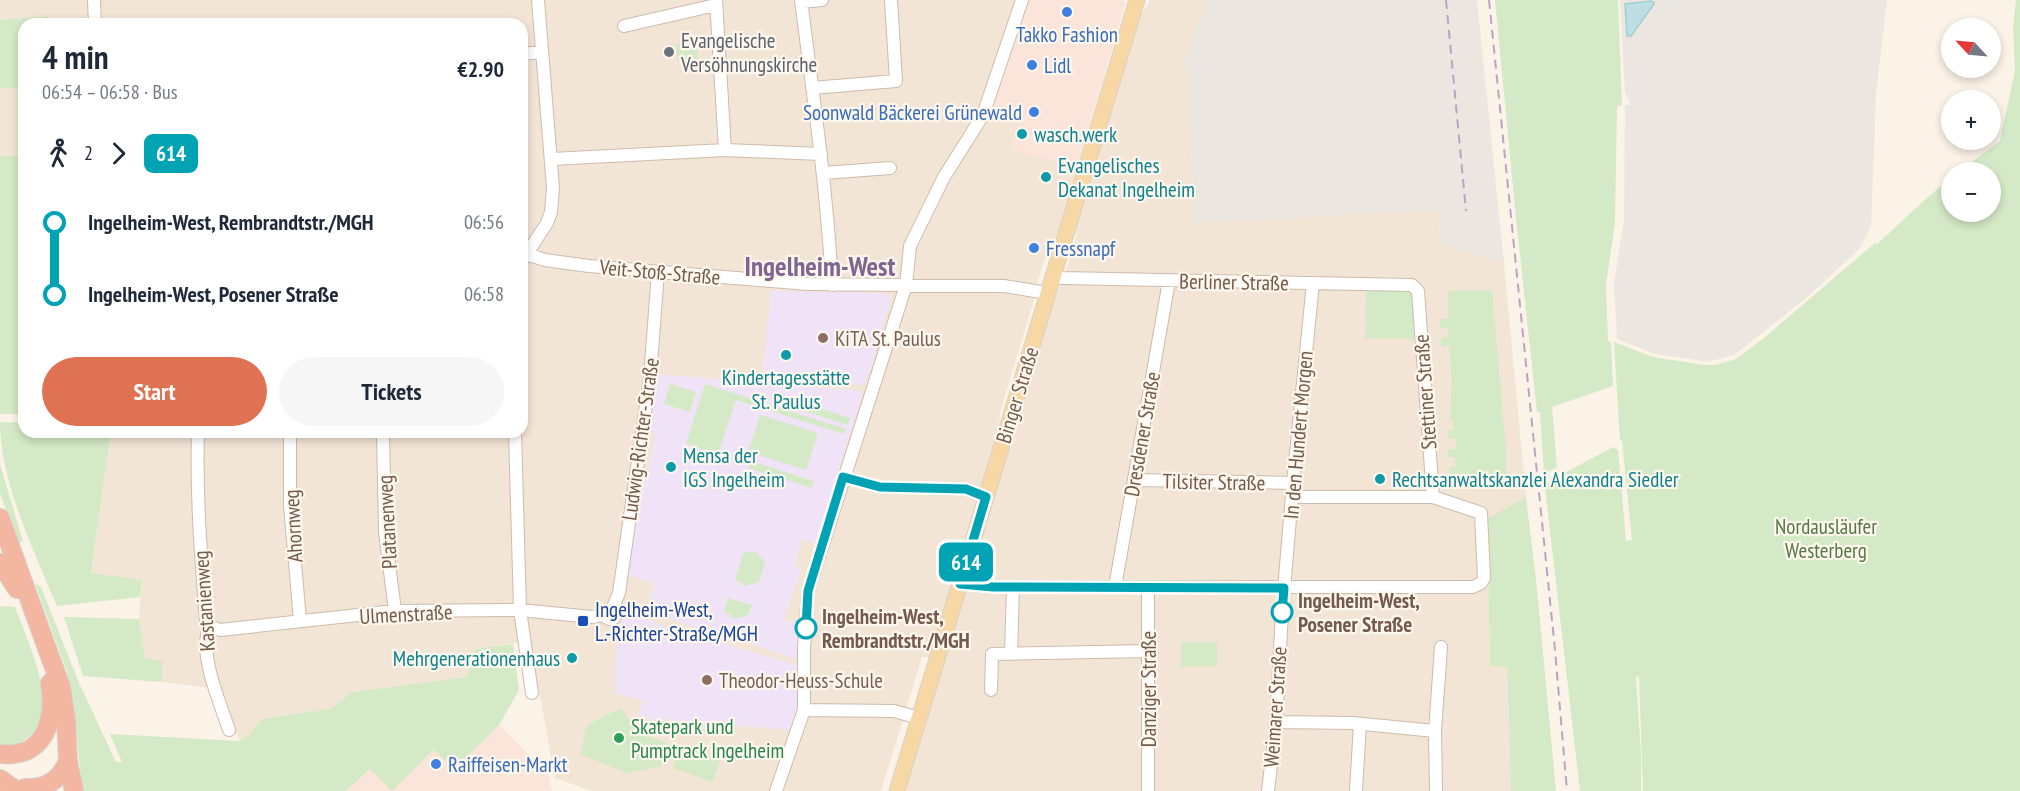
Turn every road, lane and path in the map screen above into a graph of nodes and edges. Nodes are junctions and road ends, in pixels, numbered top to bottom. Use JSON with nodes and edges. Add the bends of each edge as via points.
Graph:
{"nodes":[{"id":1,"x":94,"y":0,"type":"edge"},
{"id":2,"x":538,"y":0,"type":"edge"},
{"id":3,"x":822,"y":0,"type":"edge"},
{"id":4,"x":891,"y":0,"type":"edge"},
{"id":5,"x":1022,"y":0,"type":"edge"},
{"id":6,"x":1137,"y":0,"type":"edge"},
{"id":7,"x":801,"y":1,"type":"edge"},
{"id":8,"x":716,"y":2,"type":"edge"},
{"id":9,"x":95,"y":18,"type":"edge"},
{"id":10,"x":624,"y":26,"type":"dead end"},
{"id":11,"x":542,"y":52,"type":"junction"},
{"id":12,"x":528,"y":53,"type":"edge"},
{"id":13,"x":812,"y":88,"type":"junction"},
{"id":14,"x":725,"y":150,"type":"junction"},
{"id":15,"x":821,"y":153,"type":"junction"},
{"id":16,"x":552,"y":159,"type":"junction"},
{"id":17,"x":890,"y":168,"type":"dead end"},
{"id":18,"x":824,"y":173,"type":"junction"},
{"id":19,"x":528,"y":252,"type":"edge"},
{"id":20,"x":528,"y":258,"type":"edge"},
{"id":21,"x":658,"y":272,"type":"junction"},
{"id":22,"x":1053,"y":275,"type":"junction"},
{"id":23,"x":1169,"y":281,"type":"junction"},
{"id":24,"x":1313,"y":283,"type":"junction"},
{"id":25,"x":832,"y":285,"type":"junction"},
{"id":26,"x":906,"y":285,"type":"junction"},
{"id":27,"x":1416,"y":287,"type":"joint"},
{"id":28,"x":1047,"y":293,"type":"junction"},
{"id":29,"x":198,"y":438,"type":"edge"},
{"id":30,"x":290,"y":438,"type":"edge"},
{"id":31,"x":383,"y":438,"type":"edge"},
{"id":32,"x":514,"y":438,"type":"edge"},
{"id":33,"x":843,"y":477,"type":"junction"},
{"id":34,"x":1136,"y":480,"type":"junction"},
{"id":35,"x":1293,"y":483,"type":"junction"},
{"id":36,"x":986,"y":497,"type":"junction"},
{"id":37,"x":1292,"y":497,"type":"junction"},
{"id":38,"x":1433,"y":497,"type":"junction"},
{"id":39,"x":0,"y":518,"type":"edge"},
{"id":40,"x":0,"y":563,"type":"edge"},
{"id":41,"x":960,"y":584,"type":"junction"},
{"id":42,"x":1013,"y":587,"type":"junction"},
{"id":43,"x":1115,"y":587,"type":"junction"},
{"id":44,"x":1148,"y":588,"type":"junction"},
{"id":45,"x":1284,"y":588,"type":"junction"},
{"id":46,"x":520,"y":610,"type":"junction"},
{"id":47,"x":395,"y":611,"type":"junction"},
{"id":48,"x":602,"y":615,"type":"joint"},
{"id":49,"x":300,"y":620,"type":"junction"},
{"id":50,"x":210,"y":626,"type":"junction"},
{"id":51,"x":1441,"y":647,"type":"dead end"},
{"id":52,"x":1148,"y":651,"type":"junction"},
{"id":53,"x":1011,"y":654,"type":"junction"},
{"id":54,"x":991,"y":690,"type":"dead end"},
{"id":55,"x":532,"y":693,"type":"dead end"},
{"id":56,"x":804,"y":710,"type":"junction"},
{"id":57,"x":919,"y":718,"type":"junction"},
{"id":58,"x":1276,"y":722,"type":"junction"},
{"id":59,"x":1360,"y":724,"type":"junction"},
{"id":60,"x":229,"y":730,"type":"dead end"},
{"id":61,"x":1435,"y":731,"type":"junction"},
{"id":62,"x":0,"y":754,"type":"edge"},
{"id":63,"x":68,"y":761,"type":"junction"},
{"id":64,"x":15,"y":784,"type":"edge"},
{"id":65,"x":74,"y":791,"type":"edge"},
{"id":66,"x":776,"y":791,"type":"edge"},
{"id":67,"x":897,"y":791,"type":"edge"},
{"id":68,"x":1148,"y":791,"type":"edge"},
{"id":69,"x":1268,"y":791,"type":"edge"},
{"id":70,"x":1356,"y":791,"type":"edge"},
{"id":71,"x":1436,"y":791,"type":"edge"}],
"edges":[{"from":1,"to":9,"type":"street"},
{"from":2,"to":11,"type":"street"},
{"from":3,"to":7,"type":"street"},
{"from":4,"to":13,"type":"street","via":[[896,81]]},
{"from":5,"to":26,"type":"street","via":[[983,115],[944,177],[910,246]]},
{"from":6,"to":22,"type":"main road","name":"Binger Straße"},
{"from":7,"to":13,"type":"street"},
{"from":8,"to":10,"type":"street"},
{"from":8,"to":14,"type":"street"},
{"from":11,"to":12,"type":"street"},
{"from":11,"to":16,"type":"street"},
{"from":13,"to":15,"type":"street"},
{"from":14,"to":15,"type":"street"},
{"from":14,"to":16,"type":"street"},
{"from":15,"to":18,"type":"street"},
{"from":16,"to":19,"type":"street","via":[[551,212]]},
{"from":17,"to":18,"type":"street"},
{"from":18,"to":25,"type":"street"},
{"from":20,"to":21,"type":"street","name":"Veit-Stoß-Straße"},
{"from":21,"to":25,"type":"street","name":"Veit-Stoß-Straße"},
{"from":21,"to":48,"type":"street","name":"Ludwig-Richter-Straße","via":[[650,377],[619,593],[614,605],[618,611],[616,617],[609,619]]},
{"from":22,"to":23,"type":"street","name":"Berliner Straße"},
{"from":22,"to":28,"type":"main road","name":"Binger Straße"},
{"from":23,"to":24,"type":"street","name":"Berliner Straße"},
{"from":23,"to":34,"type":"street","name":"Dresdener Straße"},
{"from":24,"to":27,"type":"street","name":"Berliner Straße"},
{"from":24,"to":35,"type":"street","name":"In den Hundert Morgen"},
{"from":25,"to":26,"type":"street","name":"Veit-Stoß-Straße"},
{"from":26,"to":28,"type":"street","name":"Veit-Stoß-Straße","via":[[1004,286]]},
{"from":26,"to":33,"type":"street"},
{"from":27,"to":38,"type":"street","name":"Stettiner Straße"},
{"from":28,"to":36,"type":"main road","name":"Binger Straße"},
{"from":29,"to":50,"type":"street","name":"Kastanienweg","via":[[201,560],[206,620]]},
{"from":30,"to":49,"type":"street","name":"Ahornweg","via":[[290,506]]},
{"from":31,"to":47,"type":"street","name":"Platanenweg","via":[[386,532]]},
{"from":32,"to":46,"type":"street"},
{"from":33,"to":36,"type":"street","via":[[880,487],[966,489]]},
{"from":33,"to":56,"type":"street","via":[[808,591]]},
{"from":34,"to":35,"type":"street","name":"Tilsiter Straße"},
{"from":34,"to":43,"type":"street","name":"Dresdener Straße"},
{"from":35,"to":37,"type":"street","name":"In den Hundert Morgen"},
{"from":36,"to":41,"type":"main road","name":"Binger Straße"},
{"from":37,"to":38,"type":"street"},
{"from":37,"to":45,"type":"street","name":"In den Hundert Morgen"},
{"from":38,"to":45,"type":"street","via":[[1481,513],[1481,583]]},
{"from":39,"to":63,"type":"highway","via":[[61,687]]},
{"from":40,"to":62,"type":"highway","via":[[16,587],[52,698],[50,722],[41,740],[26,752]]},
{"from":41,"to":42,"type":"street"},
{"from":41,"to":57,"type":"main road","name":"Binger Straße"},
{"from":42,"to":43,"type":"street"},
{"from":42,"to":53,"type":"street"},
{"from":43,"to":44,"type":"street"},
{"from":44,"to":45,"type":"street"},
{"from":44,"to":52,"type":"street","name":"Danziger Straße"},
{"from":45,"to":58,"type":"street","name":"Weimarer Straße"},
{"from":46,"to":47,"type":"street","name":"Ulmenstraße"},
{"from":46,"to":48,"type":"street","name":"Ulmenstraße"},
{"from":46,"to":55,"type":"street"},
{"from":47,"to":49,"type":"street","name":"Ulmenstraße"},
{"from":49,"to":50,"type":"street","name":"Ulmenstraße","via":[[220,630]]},
{"from":50,"to":60,"type":"street","name":"Kastanienweg","via":[[206,643],[210,675]]},
{"from":51,"to":61,"type":"street"},
{"from":52,"to":53,"type":"street"},
{"from":52,"to":68,"type":"street","name":"Danziger Straße"},
{"from":53,"to":54,"type":"street","via":[[992,654]]},
{"from":56,"to":57,"type":"street","via":[[894,711]]},
{"from":56,"to":66,"type":"street"},
{"from":57,"to":67,"type":"main road","name":"Binger Straße"},
{"from":58,"to":59,"type":"street"},
{"from":58,"to":69,"type":"street","name":"Weimarer Straße"},
{"from":59,"to":61,"type":"street"},
{"from":59,"to":70,"type":"street"},
{"from":61,"to":71,"type":"street"},
{"from":63,"to":64,"type":"highway","via":[[54,781],[40,787]]},
{"from":63,"to":65,"type":"highway"}]}
